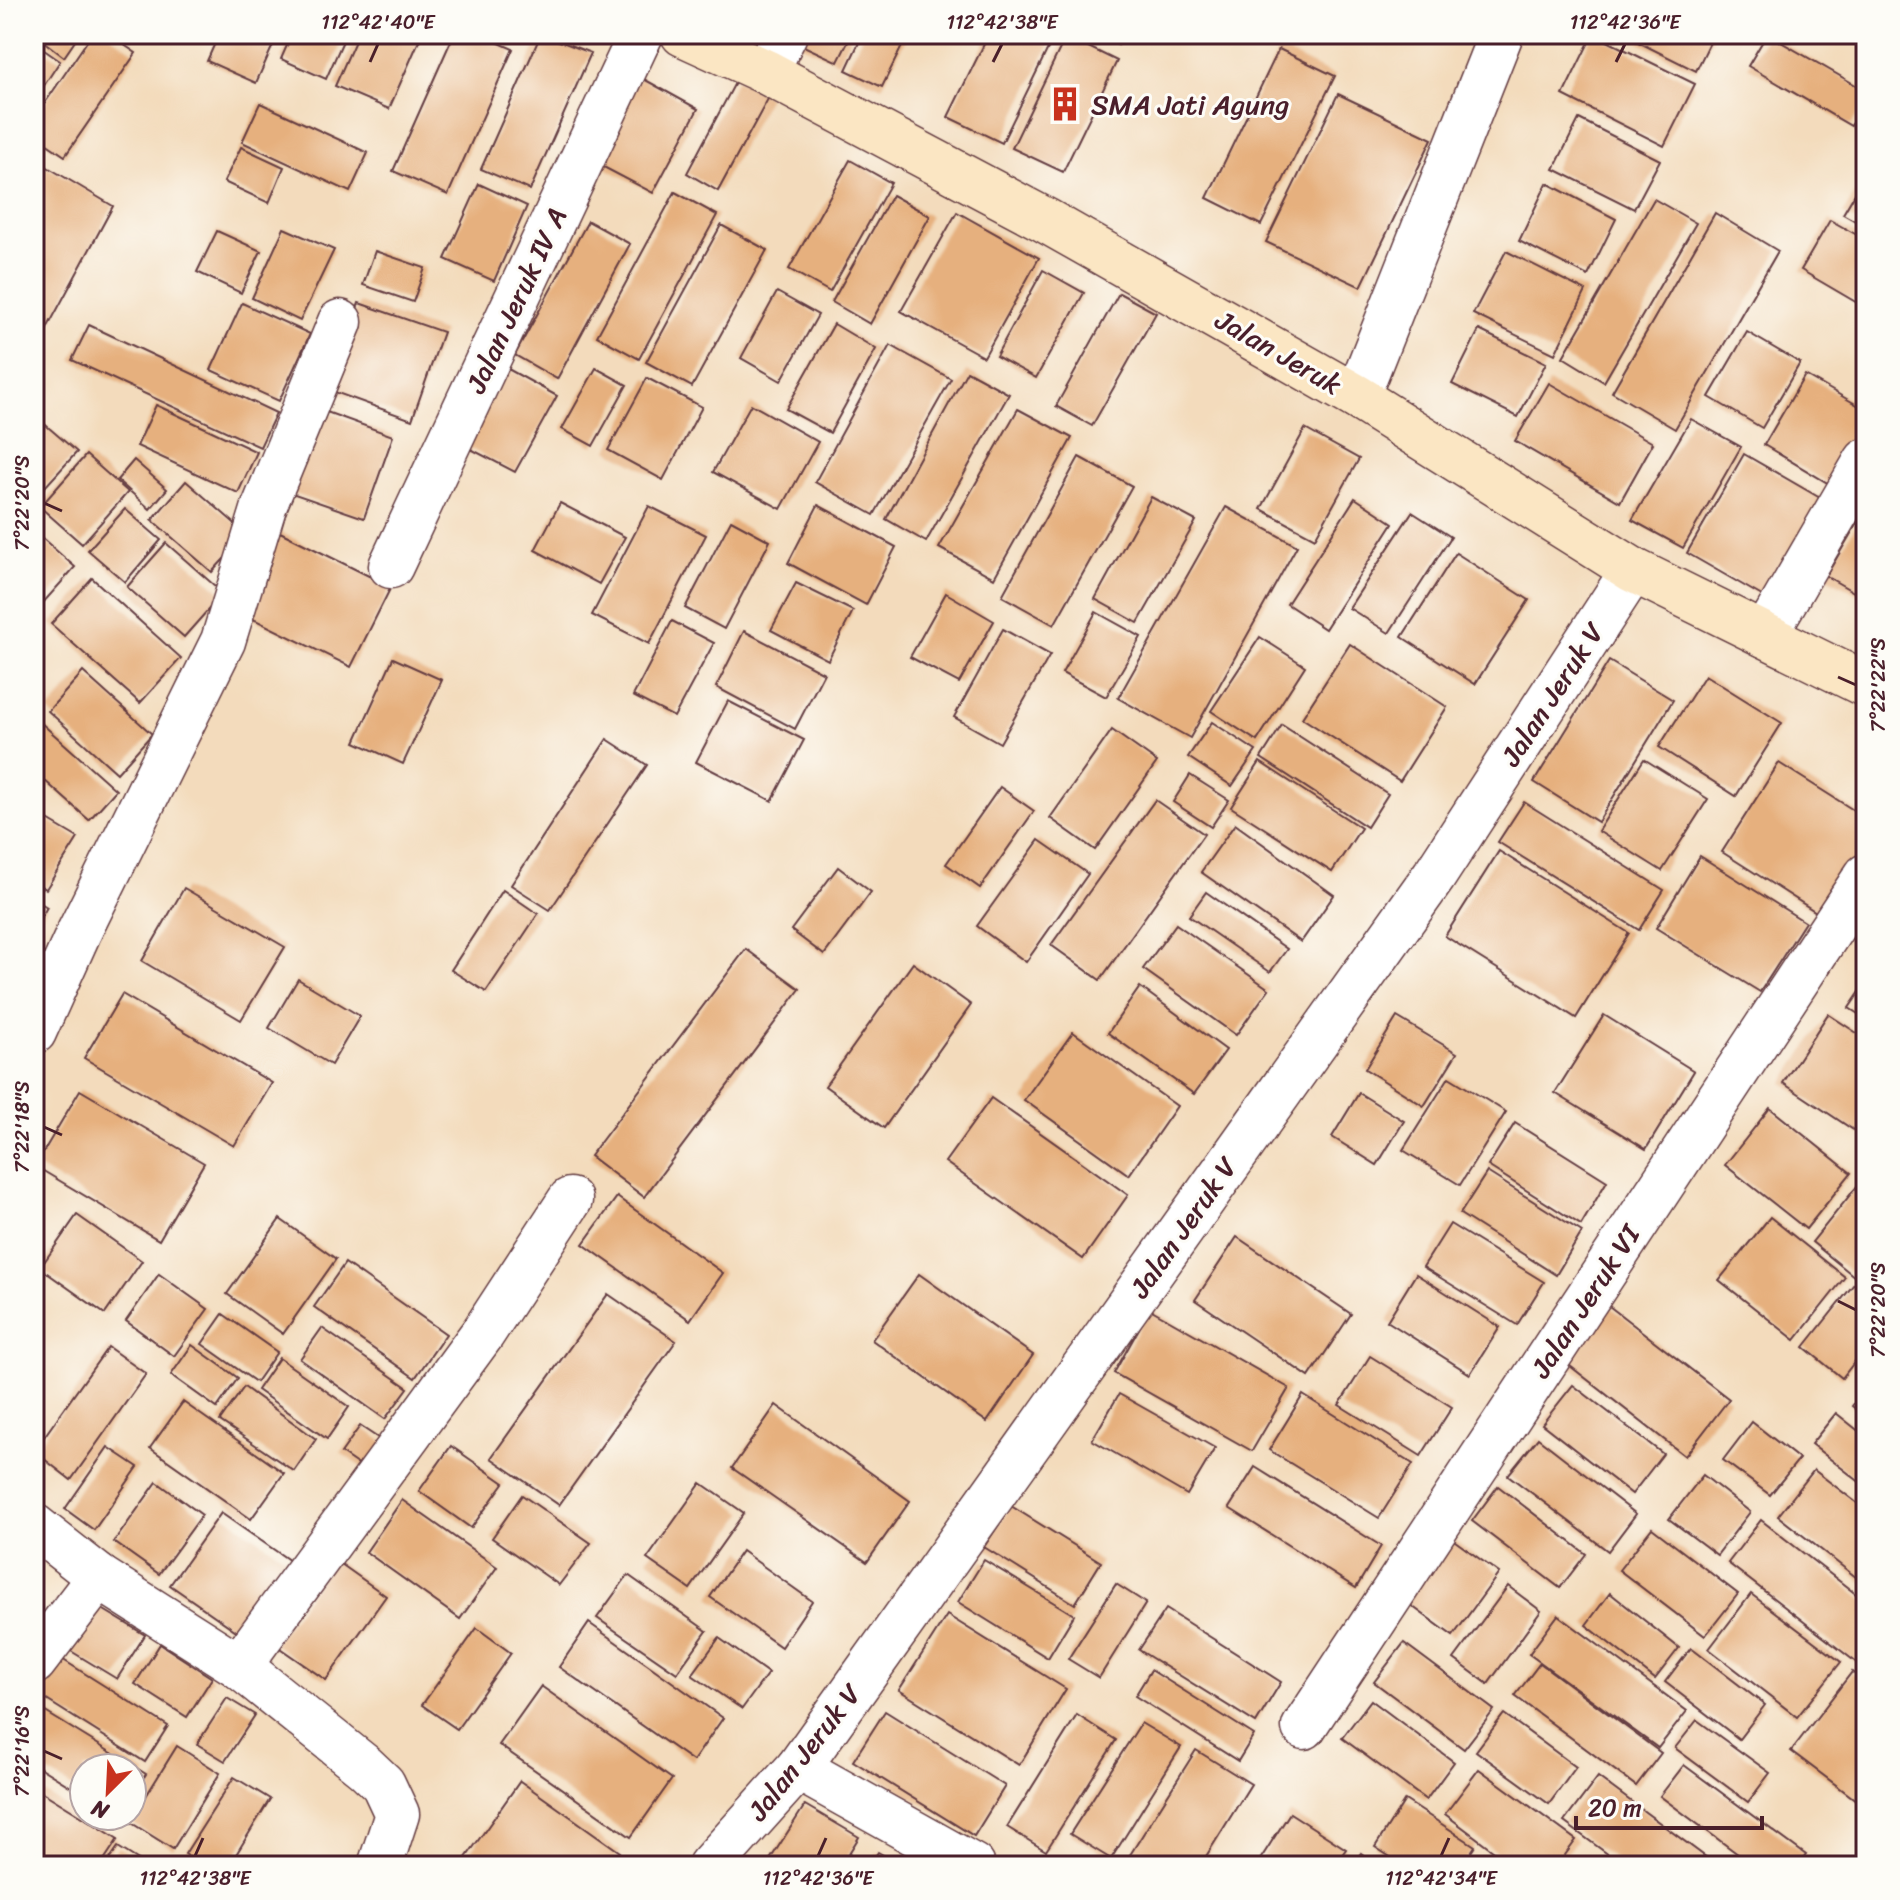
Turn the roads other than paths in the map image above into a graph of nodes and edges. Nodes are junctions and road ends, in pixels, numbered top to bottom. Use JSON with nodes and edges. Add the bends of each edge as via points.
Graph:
{"nodes":[{"id":1,"x":641,"y":34,"type":"edge"},
{"id":2,"x":683,"y":34,"type":"edge"},
{"id":3,"x":1501,"y":34,"type":"edge"},
{"id":4,"x":776,"y":53,"type":"edge"},
{"id":5,"x":340,"y":322,"type":"dead end"},
{"id":6,"x":1357,"y":397,"type":"junction"},
{"id":7,"x":1866,"y":461,"type":"edge"},
{"id":8,"x":391,"y":566,"type":"dead end"},
{"id":9,"x":1633,"y":570,"type":"junction"},
{"id":10,"x":1765,"y":635,"type":"junction"},
{"id":11,"x":1866,"y":685,"type":"edge"},
{"id":12,"x":1866,"y":876,"type":"edge"},
{"id":13,"x":34,"y":1032,"type":"edge"},
{"id":14,"x":570,"y":1200,"type":"dead end"},
{"id":15,"x":34,"y":1526,"type":"edge"},
{"id":16,"x":99,"y":1577,"type":"junction"},
{"id":17,"x":34,"y":1662,"type":"edge"},
{"id":18,"x":239,"y":1666,"type":"junction"},
{"id":19,"x":1304,"y":1727,"type":"dead end"},
{"id":20,"x":798,"y":1768,"type":"junction"},
{"id":21,"x":380,"y":1866,"type":"edge"},
{"id":22,"x":710,"y":1866,"type":"edge"},
{"id":23,"x":973,"y":1866,"type":"edge"}],
"edges":[{"from":1,"to":8,"type":"street","name":"Jalan Jeruk IV A"},
{"from":2,"to":4,"type":"street","name":"Jalan Jeruk"},
{"from":3,"to":6,"type":"street"},
{"from":4,"to":6,"type":"street","name":"Jalan Jeruk","via":[[1045,220]]},
{"from":5,"to":13,"type":"street","via":[[264,507],[223,641]]},
{"from":6,"to":9,"type":"street","name":"Jalan Jeruk"},
{"from":7,"to":10,"type":"street"},
{"from":9,"to":10,"type":"street","name":"Jalan Jeruk"},
{"from":9,"to":20,"type":"street","name":"Jalan Jeruk V","via":[[1434,876]]},
{"from":10,"to":11,"type":"street","name":"Jalan Jeruk"},
{"from":12,"to":19,"type":"street","name":"Jalan Jeruk VI"},
{"from":14,"to":18,"type":"street","via":[[483,1333]]},
{"from":15,"to":16,"type":"street"},
{"from":16,"to":17,"type":"street"},
{"from":16,"to":18,"type":"street"},
{"from":18,"to":21,"type":"street","via":[[383,1784],[397,1814]]},
{"from":20,"to":22,"type":"street","name":"Jalan Jeruk V"},
{"from":20,"to":23,"type":"street"}]}
